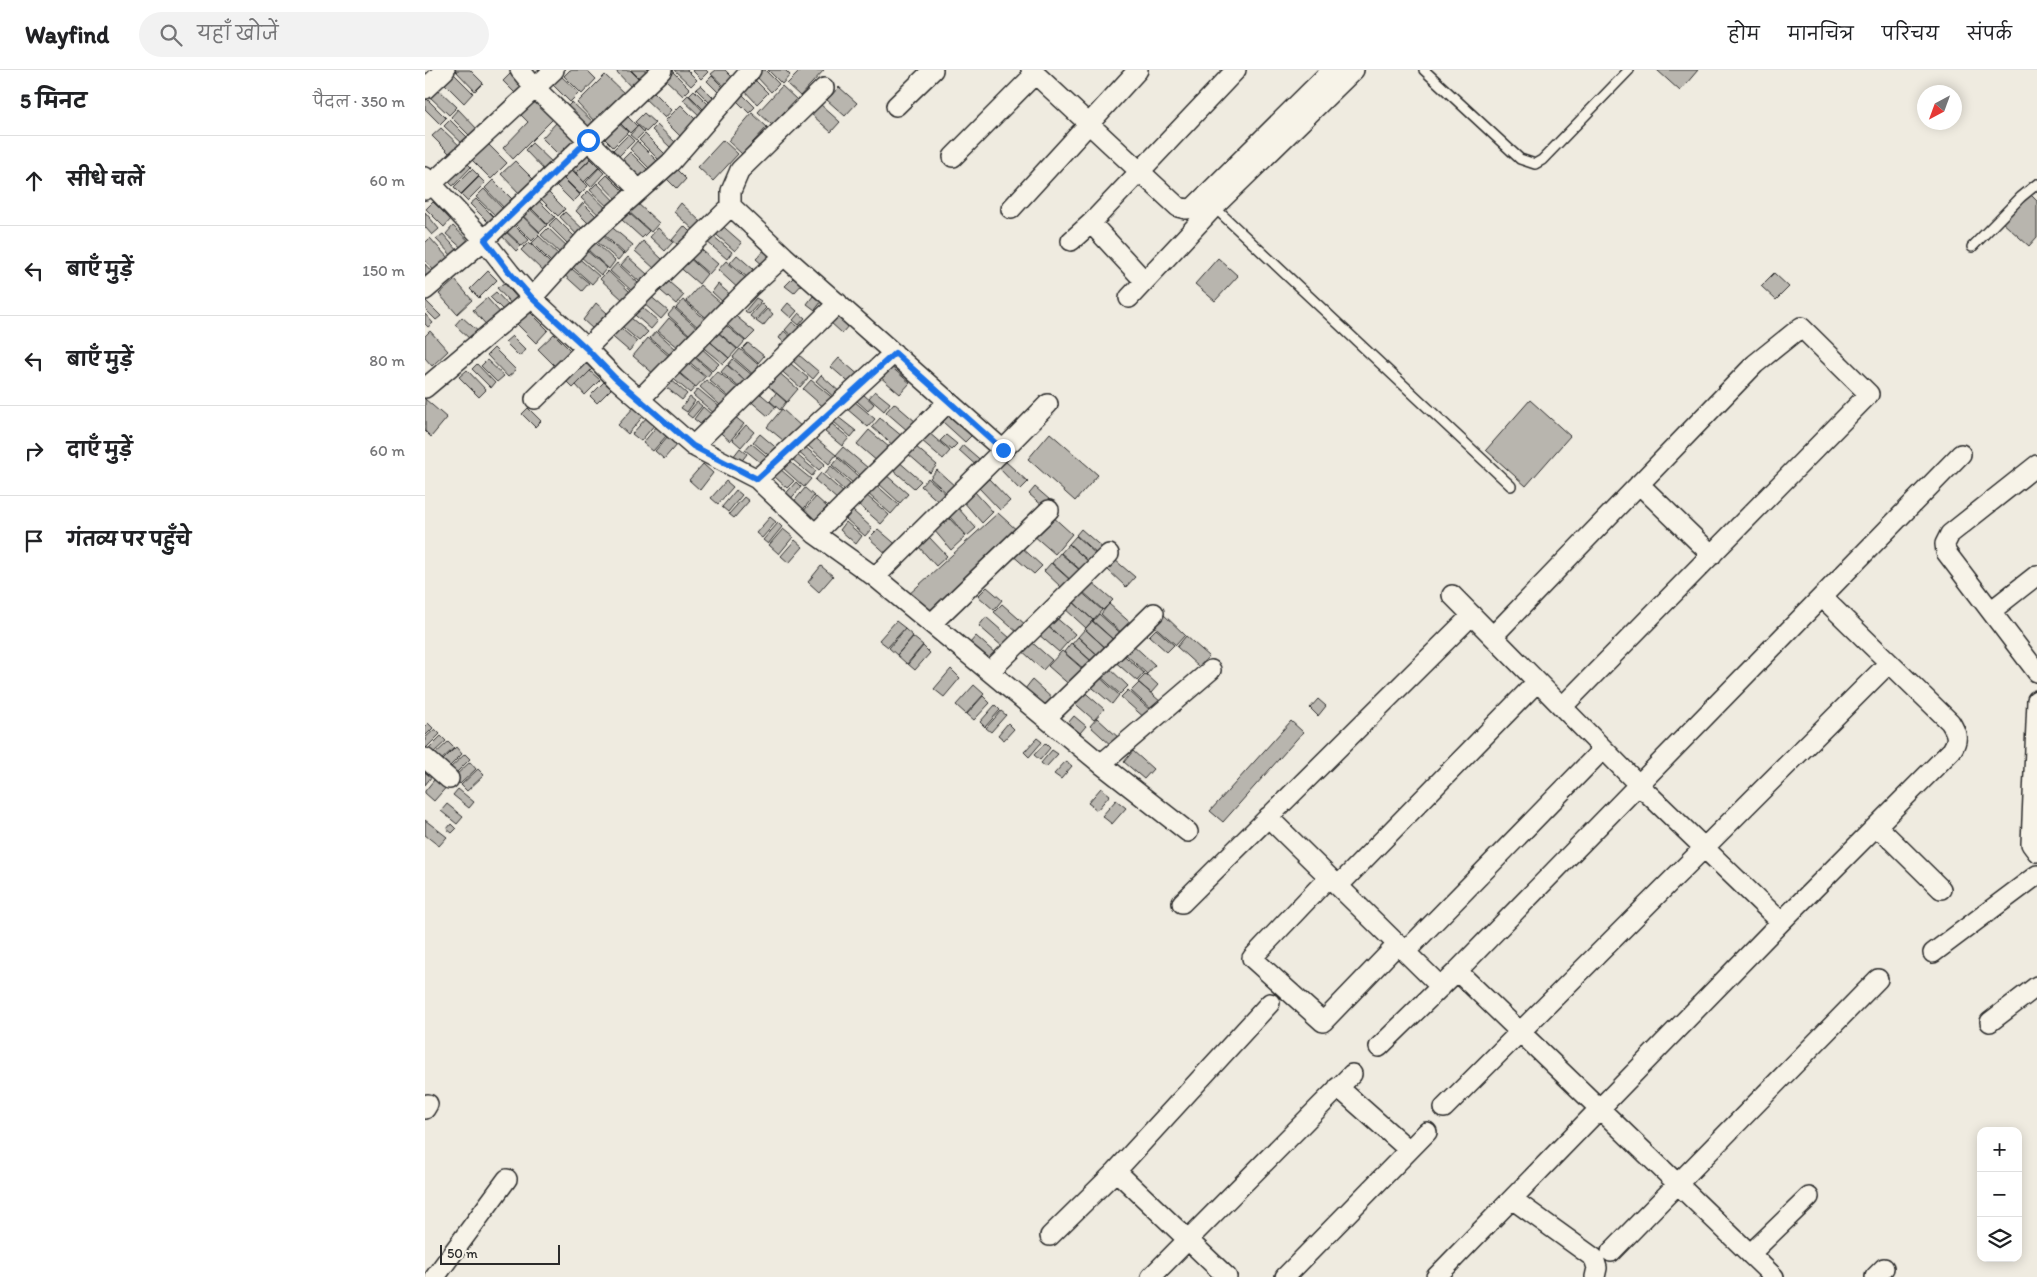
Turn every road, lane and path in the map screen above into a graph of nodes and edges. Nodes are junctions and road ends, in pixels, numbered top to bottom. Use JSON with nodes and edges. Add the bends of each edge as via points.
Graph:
{"nodes":[{"id":1,"x":445,"y":70,"type":"edge"},
{"id":2,"x":520,"y":70,"type":"edge"},
{"id":3,"x":553,"y":70,"type":"edge"},
{"id":4,"x":662,"y":70,"type":"edge"},
{"id":5,"x":751,"y":70,"type":"edge"},
{"id":6,"x":933,"y":70,"type":"edge"},
{"id":7,"x":1138,"y":70,"type":"edge"},
{"id":8,"x":1236,"y":70,"type":"edge"},
{"id":9,"x":1332,"y":70,"type":"edge"},
{"id":10,"x":1354,"y":70,"type":"edge"},
{"id":11,"x":1424,"y":70,"type":"edge"},
{"id":12,"x":1629,"y":70,"type":"edge"},
{"id":13,"x":1033,"y":72,"type":"edge"},
{"id":14,"x":535,"y":88,"type":"junction"},
{"id":15,"x":824,"y":88,"type":"dead end"},
{"id":16,"x":425,"y":89,"type":"edge"},
{"id":17,"x":896,"y":106,"type":"dead end"},
{"id":18,"x":1088,"y":125,"type":"junction"},
{"id":19,"x":588,"y":140,"type":"junction"},
{"id":20,"x":953,"y":157,"type":"dead end"},
{"id":21,"x":1141,"y":171,"type":"junction"},
{"id":22,"x":427,"y":184,"type":"edge"},
{"id":23,"x":2037,"y":184,"type":"edge"},
{"id":24,"x":639,"y":190,"type":"junction"},
{"id":25,"x":731,"y":206,"type":"junction"},
{"id":26,"x":1213,"y":207,"type":"junction"},
{"id":27,"x":1011,"y":209,"type":"dead end"},
{"id":28,"x":1091,"y":223,"type":"junction"},
{"id":29,"x":485,"y":240,"type":"junction"},
{"id":30,"x":1071,"y":242,"type":"dead end"},
{"id":31,"x":1972,"y":247,"type":"dead end"},
{"id":32,"x":785,"y":256,"type":"junction"},
{"id":33,"x":1138,"y":274,"type":"dead end"},
{"id":34,"x":425,"y":290,"type":"edge"},
{"id":35,"x":532,"y":298,"type":"junction"},
{"id":36,"x":1129,"y":298,"type":"dead end"},
{"id":37,"x":838,"y":303,"type":"junction"},
{"id":38,"x":586,"y":348,"type":"junction"},
{"id":39,"x":895,"y":353,"type":"junction"},
{"id":40,"x":425,"y":388,"type":"edge"},
{"id":41,"x":535,"y":398,"type":"dead end"},
{"id":42,"x":640,"y":399,"type":"junction"},
{"id":43,"x":948,"y":402,"type":"junction"},
{"id":44,"x":1048,"y":404,"type":"dead end"},
{"id":45,"x":693,"y":446,"type":"junction"},
{"id":46,"x":1003,"y":450,"type":"junction"},
{"id":47,"x":1961,"y":454,"type":"dead end"},
{"id":48,"x":2037,"y":466,"type":"edge"},
{"id":49,"x":757,"y":479,"type":"junction"},
{"id":50,"x":1639,"y":484,"type":"junction"},
{"id":51,"x":1511,"y":486,"type":"dead end"},
{"id":52,"x":1049,"y":510,"type":"dead end"},
{"id":53,"x":815,"y":534,"type":"junction"},
{"id":54,"x":1109,"y":554,"type":"dead end"},
{"id":55,"x":1711,"y":555,"type":"junction"},
{"id":56,"x":2037,"y":575,"type":"edge"},
{"id":57,"x":875,"y":577,"type":"junction"},
{"id":58,"x":1452,"y":595,"type":"dead end"},
{"id":59,"x":1822,"y":597,"type":"junction"},
{"id":60,"x":1991,"y":611,"type":"junction"},
{"id":61,"x":1154,"y":613,"type":"dead end"},
{"id":62,"x":1472,"y":615,"type":"junction"},
{"id":63,"x":932,"y":623,"type":"junction"},
{"id":64,"x":1493,"y":636,"type":"junction"},
{"id":65,"x":1889,"y":663,"type":"junction"},
{"id":66,"x":1211,"y":670,"type":"dead end"},
{"id":67,"x":990,"y":671,"type":"junction"},
{"id":68,"x":2037,"y":672,"type":"edge"},
{"id":69,"x":1537,"y":682,"type":"junction"},
{"id":70,"x":2037,"y":700,"type":"edge"},
{"id":71,"x":1562,"y":707,"type":"junction"},
{"id":72,"x":1046,"y":718,"type":"junction"},
{"id":73,"x":1603,"y":749,"type":"junction"},
{"id":74,"x":425,"y":758,"type":"edge"},
{"id":75,"x":1101,"y":764,"type":"junction"},
{"id":76,"x":449,"y":779,"type":"dead end"},
{"id":77,"x":1639,"y":785,"type":"junction"},
{"id":78,"x":1268,"y":817,"type":"junction"},
{"id":79,"x":1877,"y":826,"type":"junction"},
{"id":80,"x":1188,"y":832,"type":"dead end"},
{"id":81,"x":1703,"y":848,"type":"junction"},
{"id":82,"x":2037,"y":852,"type":"edge"},
{"id":83,"x":2037,"y":875,"type":"edge"},
{"id":84,"x":1333,"y":882,"type":"junction"},
{"id":85,"x":1941,"y":889,"type":"dead end"},
{"id":86,"x":1183,"y":903,"type":"dead end"},
{"id":87,"x":1781,"y":922,"type":"junction"},
{"id":88,"x":1401,"y":948,"type":"junction"},
{"id":89,"x":1933,"y":953,"type":"dead end"},
{"id":90,"x":1457,"y":971,"type":"junction"},
{"id":91,"x":1878,"y":979,"type":"dead end"},
{"id":92,"x":2037,"y":986,"type":"edge"},
{"id":93,"x":1441,"y":987,"type":"junction"},
{"id":94,"x":1270,"y":1003,"type":"dead end"},
{"id":95,"x":1991,"y":1022,"type":"dead end"},
{"id":96,"x":1521,"y":1032,"type":"junction"},
{"id":97,"x":1379,"y":1047,"type":"dead end"},
{"id":98,"x":1444,"y":1108,"type":"dead end"},
{"id":99,"x":1599,"y":1108,"type":"junction"},
{"id":100,"x":1427,"y":1132,"type":"dead end"},
{"id":101,"x":1409,"y":1150,"type":"junction"},
{"id":102,"x":1117,"y":1172,"type":"junction"},
{"id":103,"x":507,"y":1179,"type":"dead end"},
{"id":104,"x":1677,"y":1184,"type":"junction"},
{"id":105,"x":1809,"y":1197,"type":"dead end"},
{"id":106,"x":1513,"y":1199,"type":"junction"},
{"id":107,"x":1050,"y":1236,"type":"dead end"},
{"id":108,"x":1187,"y":1239,"type":"junction"},
{"id":109,"x":1611,"y":1252,"type":"dead end"},
{"id":110,"x":1750,"y":1254,"type":"junction"},
{"id":111,"x":435,"y":1277,"type":"edge"},
{"id":112,"x":1151,"y":1277,"type":"edge"},
{"id":113,"x":1227,"y":1277,"type":"edge"},
{"id":114,"x":1285,"y":1277,"type":"edge"},
{"id":115,"x":1436,"y":1277,"type":"edge"},
{"id":116,"x":1595,"y":1277,"type":"edge"},
{"id":117,"x":1774,"y":1277,"type":"edge"}],
"edges":[{"from":1,"to":16,"type":"street"},
{"from":2,"to":14,"type":"street"},
{"from":3,"to":14,"type":"street"},
{"from":4,"to":19,"type":"street"},
{"from":5,"to":24,"type":"street","via":[[671,162]]},
{"from":6,"to":17,"type":"street"},
{"from":7,"to":18,"type":"street"},
{"from":8,"to":21,"type":"street"},
{"from":9,"to":21,"type":"street","via":[[1193,208],[1178,207]]},
{"from":10,"to":26,"type":"street"},
{"from":11,"to":12,"type":"lane","via":[[1520,159],[1535,164]]},
{"from":13,"to":18,"type":"street"},
{"from":13,"to":20,"type":"street"},
{"from":14,"to":19,"type":"street"},
{"from":14,"to":22,"type":"street"},
{"from":15,"to":25,"type":"street","via":[[740,170],[731,191]]},
{"from":18,"to":21,"type":"street"},
{"from":18,"to":27,"type":"street"},
{"from":19,"to":24,"type":"street"},
{"from":19,"to":29,"type":"street"},
{"from":21,"to":28,"type":"street"},
{"from":22,"to":29,"type":"street"},
{"from":23,"to":31,"type":"lane"},
{"from":24,"to":35,"type":"street","via":[[585,239]]},
{"from":25,"to":32,"type":"street"},
{"from":25,"to":38,"type":"street"},
{"from":26,"to":36,"type":"street"},
{"from":26,"to":51,"type":"lane"},
{"from":28,"to":30,"type":"street"},
{"from":28,"to":33,"type":"street"},
{"from":29,"to":34,"type":"street"},
{"from":29,"to":35,"type":"street"},
{"from":32,"to":37,"type":"street"},
{"from":32,"to":42,"type":"street"},
{"from":35,"to":38,"type":"street"},
{"from":35,"to":40,"type":"street"},
{"from":37,"to":39,"type":"street"},
{"from":37,"to":45,"type":"street"},
{"from":38,"to":41,"type":"street"},
{"from":38,"to":42,"type":"street"},
{"from":39,"to":43,"type":"street"},
{"from":39,"to":49,"type":"street"},
{"from":42,"to":45,"type":"street"},
{"from":43,"to":46,"type":"street"},
{"from":43,"to":53,"type":"street"},
{"from":44,"to":46,"type":"street"},
{"from":45,"to":49,"type":"street"},
{"from":46,"to":57,"type":"street"},
{"from":47,"to":59,"type":"street"},
{"from":48,"to":60,"type":"street","via":[[1949,534],[1945,544],[1946,552]]},
{"from":49,"to":53,"type":"street"},
{"from":50,"to":55,"type":"street"},
{"from":50,"to":55,"type":"street","via":[[1755,364],[1801,327],[1869,394]]},
{"from":50,"to":64,"type":"street"},
{"from":52,"to":63,"type":"street"},
{"from":53,"to":57,"type":"street"},
{"from":54,"to":67,"type":"street"},
{"from":55,"to":71,"type":"street"},
{"from":56,"to":60,"type":"street"},
{"from":57,"to":63,"type":"street"},
{"from":58,"to":62,"type":"street"},
{"from":59,"to":65,"type":"street"},
{"from":59,"to":77,"type":"street"},
{"from":60,"to":68,"type":"street"},
{"from":61,"to":72,"type":"street"},
{"from":62,"to":64,"type":"street"},
{"from":62,"to":78,"type":"street"},
{"from":63,"to":67,"type":"street"},
{"from":64,"to":69,"type":"street"},
{"from":65,"to":79,"type":"street","via":[[1950,722],[1957,732],[1957,742]]},
{"from":65,"to":81,"type":"street"},
{"from":66,"to":75,"type":"street"},
{"from":67,"to":72,"type":"street"},
{"from":69,"to":71,"type":"street"},
{"from":69,"to":84,"type":"street"},
{"from":70,"to":82,"type":"street","via":[[2031,844]]},
{"from":71,"to":73,"type":"street"},
{"from":72,"to":75,"type":"street"},
{"from":73,"to":77,"type":"street"},
{"from":73,"to":88,"type":"street"},
{"from":74,"to":76,"type":"street"},
{"from":75,"to":80,"type":"street"},
{"from":77,"to":81,"type":"street"},
{"from":77,"to":90,"type":"street"},
{"from":78,"to":84,"type":"street"},
{"from":78,"to":86,"type":"street"},
{"from":79,"to":85,"type":"street"},
{"from":79,"to":87,"type":"street"},
{"from":81,"to":87,"type":"street"},
{"from":81,"to":96,"type":"street"},
{"from":83,"to":89,"type":"street"},
{"from":84,"to":88,"type":"street"},
{"from":84,"to":88,"type":"street","via":[[1252,958],[1323,1022]]},
{"from":87,"to":99,"type":"street"},
{"from":88,"to":93,"type":"street"},
{"from":90,"to":93,"type":"street"},
{"from":90,"to":96,"type":"street"},
{"from":91,"to":104,"type":"street"},
{"from":92,"to":95,"type":"street"},
{"from":93,"to":97,"type":"street"},
{"from":94,"to":102,"type":"street"},
{"from":96,"to":98,"type":"street"},
{"from":96,"to":99,"type":"street"},
{"from":99,"to":104,"type":"street"},
{"from":99,"to":106,"type":"street"},
{"from":100,"to":101,"type":"street"},
{"from":101,"to":108,"type":"street","via":[[1345,1080]]},
{"from":101,"to":114,"type":"street"},
{"from":102,"to":107,"type":"street"},
{"from":102,"to":108,"type":"street"},
{"from":103,"to":111,"type":"street"},
{"from":104,"to":109,"type":"street"},
{"from":104,"to":110,"type":"street"},
{"from":105,"to":110,"type":"street"},
{"from":106,"to":115,"type":"street"},
{"from":106,"to":116,"type":"street","via":[[1594,1258]]},
{"from":108,"to":112,"type":"street"},
{"from":108,"to":113,"type":"street"},
{"from":110,"to":117,"type":"street"}]}
